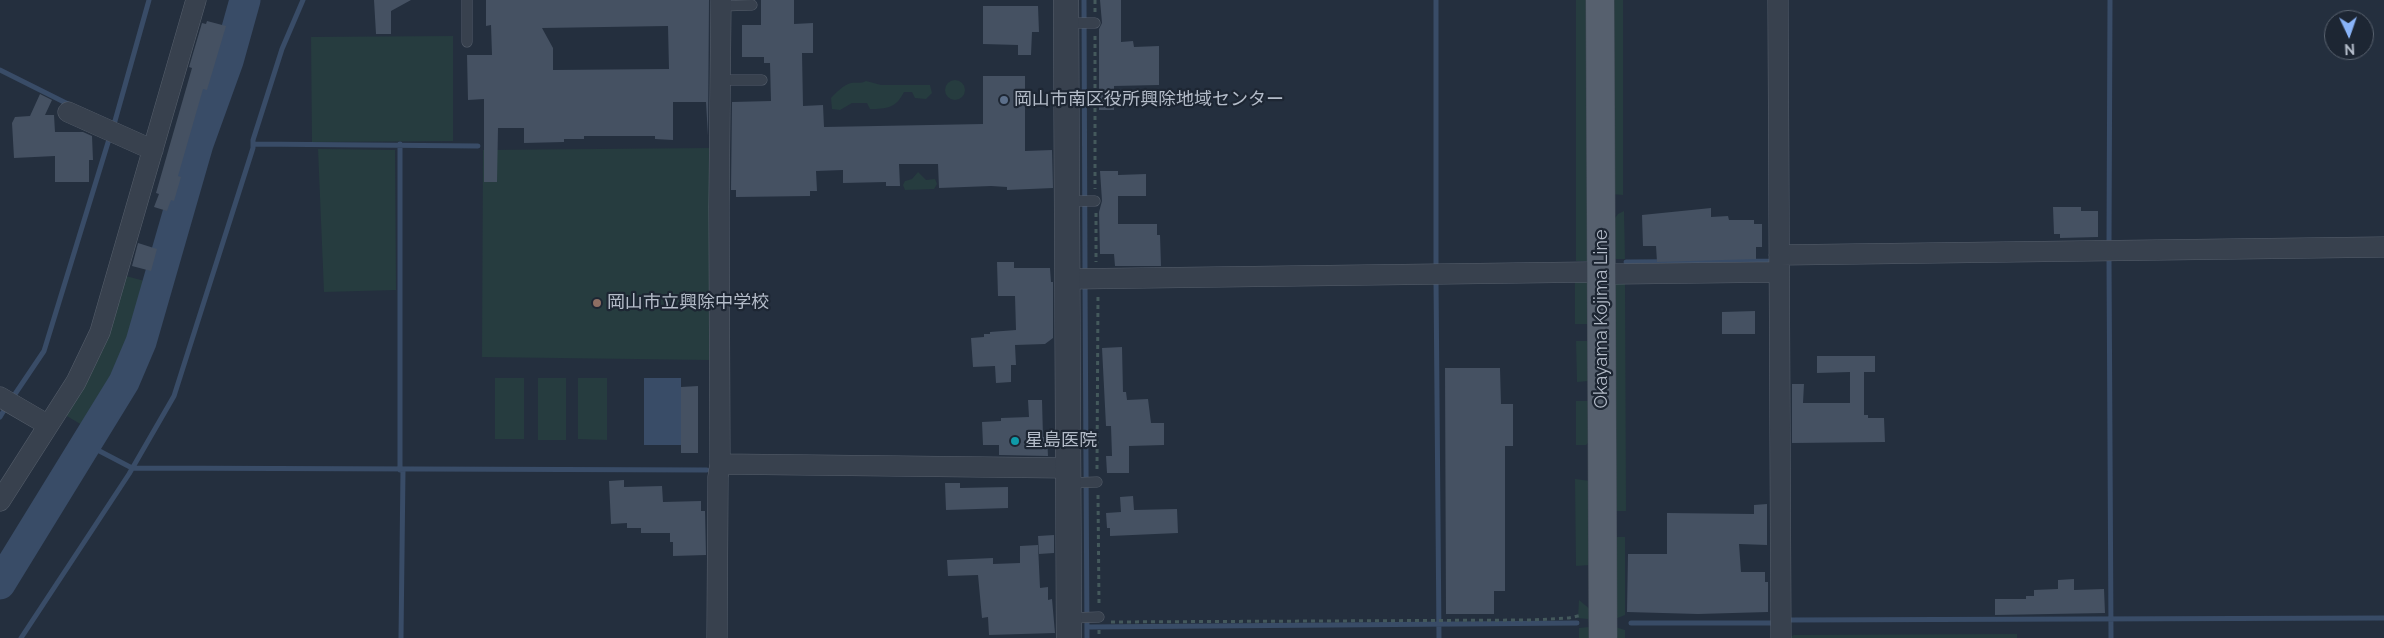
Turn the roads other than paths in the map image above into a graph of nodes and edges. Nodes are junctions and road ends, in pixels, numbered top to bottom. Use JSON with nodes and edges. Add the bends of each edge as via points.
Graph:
{"nodes":[{"id":1,"x":196,"y":0,"type":"edge"},
{"id":2,"x":467,"y":0,"type":"edge"},
{"id":3,"x":1600,"y":0,"type":"edge"},
{"id":4,"x":1778,"y":0,"type":"edge"},
{"id":5,"x":721,"y":3,"type":"edge"},
{"id":6,"x":752,"y":5,"type":"dead end"},
{"id":7,"x":1070,"y":16,"type":"edge"},
{"id":8,"x":1093,"y":23,"type":"road end"},
{"id":9,"x":467,"y":42,"type":"dead end"},
{"id":10,"x":720,"y":80,"type":"junction"},
{"id":11,"x":762,"y":80,"type":"dead end"},
{"id":12,"x":68,"y":112,"type":"dead end"},
{"id":13,"x":152,"y":150,"type":"junction"},
{"id":14,"x":1073,"y":201,"type":"junction"},
{"id":15,"x":1094,"y":201,"type":"road end"},
{"id":16,"x":2384,"y":247,"type":"edge"},
{"id":17,"x":1779,"y":263,"type":"junction"},
{"id":18,"x":1602,"y":274,"type":"junction"},
{"id":19,"x":1086,"y":277,"type":"junction"},
{"id":20,"x":6,"y":400,"type":"edge"},
{"id":21,"x":48,"y":425,"type":"junction"},
{"id":22,"x":720,"y":464,"type":"junction"},
{"id":23,"x":1081,"y":480,"type":"junction"},
{"id":24,"x":0,"y":501,"type":"edge"},
{"id":25,"x":1097,"y":617,"type":"road end"},
{"id":26,"x":1072,"y":624,"type":"edge"},
{"id":27,"x":717,"y":638,"type":"edge"},
{"id":28,"x":1603,"y":638,"type":"edge"},
{"id":29,"x":1781,"y":638,"type":"edge"}],
"edges":[{"from":1,"to":13,"type":"street"},
{"from":2,"to":9,"type":"lane"},
{"from":3,"to":18,"type":"main road","name":"Okayama Kojima Line"},
{"from":4,"to":17,"type":"street"},
{"from":5,"to":6,"type":"lane"},
{"from":5,"to":10,"type":"street"},
{"from":7,"to":8,"type":"lane"},
{"from":7,"to":14,"type":"street"},
{"from":10,"to":11,"type":"lane"},
{"from":10,"to":22,"type":"street"},
{"from":12,"to":13,"type":"street"},
{"from":13,"to":21,"type":"street","via":[[100,332],[76,382]]},
{"from":14,"to":15,"type":"lane"},
{"from":14,"to":19,"type":"street"},
{"from":16,"to":17,"type":"street"},
{"from":17,"to":18,"type":"street"},
{"from":17,"to":29,"type":"street"},
{"from":18,"to":19,"type":"street"},
{"from":18,"to":28,"type":"main road","name":"Okayama Kojima Line"},
{"from":19,"to":23,"type":"street"},
{"from":20,"to":21,"type":"street"},
{"from":21,"to":24,"type":"street"},
{"from":22,"to":23,"type":"street"},
{"from":22,"to":27,"type":"street"},
{"from":23,"to":26,"type":"street"},
{"from":25,"to":26,"type":"lane"}]}
